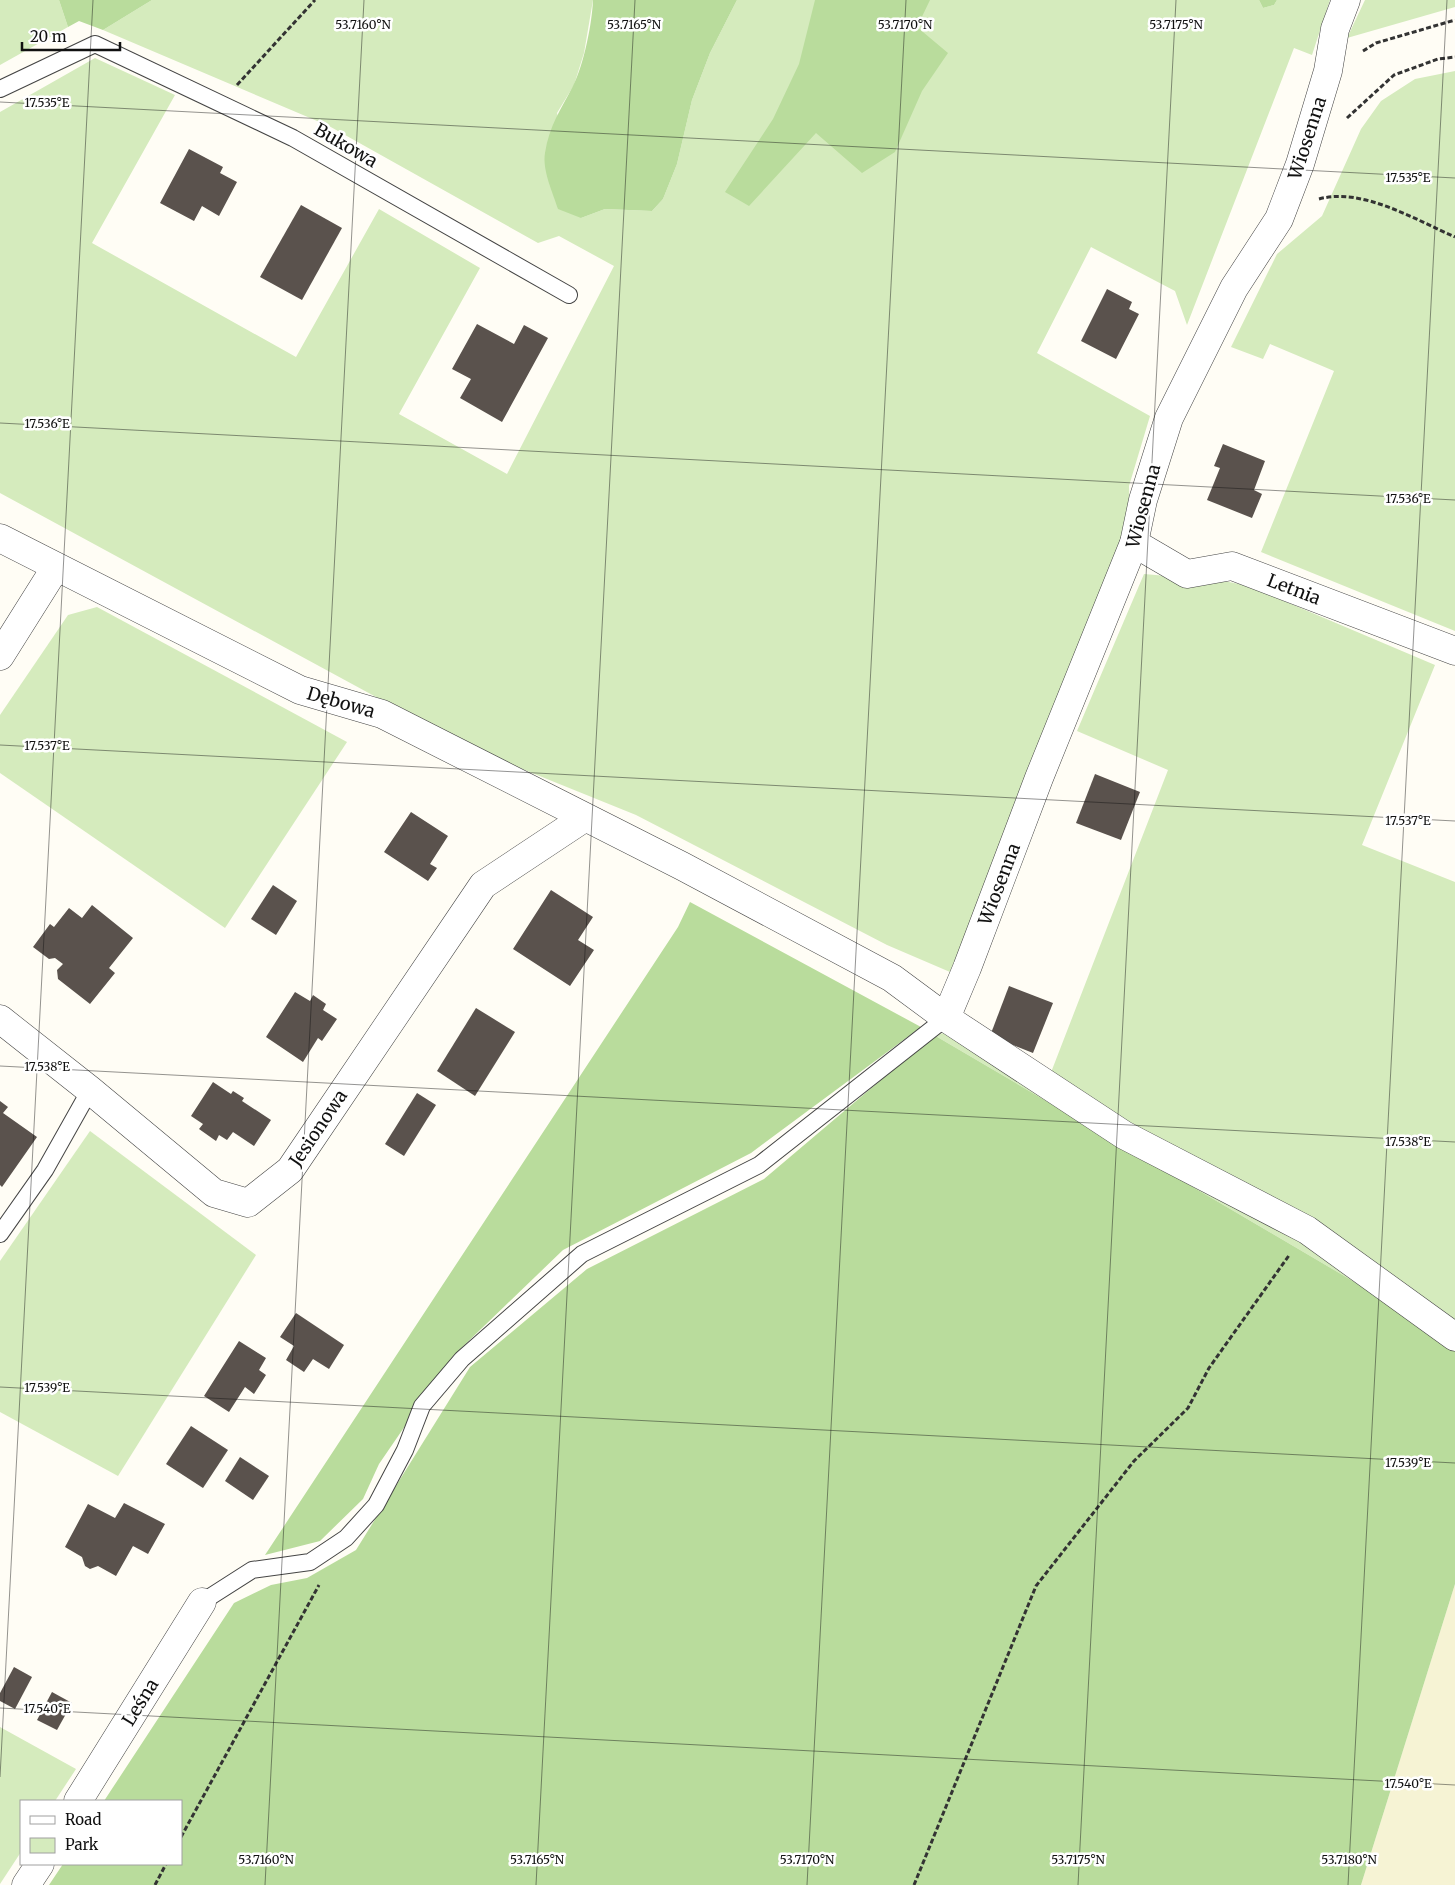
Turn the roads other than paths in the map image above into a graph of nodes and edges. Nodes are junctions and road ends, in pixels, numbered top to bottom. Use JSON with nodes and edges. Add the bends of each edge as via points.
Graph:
{"nodes":[{"id":1,"x":1346,"y":0,"type":"edge"},
{"id":2,"x":0,"y":89,"type":"edge"},
{"id":3,"x":569,"y":295,"type":"dead end"},
{"id":4,"x":0,"y":538,"type":"edge"},
{"id":5,"x":1134,"y":543,"type":"junction"},
{"id":6,"x":56,"y":567,"type":"junction"},
{"id":7,"x":1455,"y":651,"type":"edge"},
{"id":8,"x":0,"y":656,"type":"edge"},
{"id":9,"x":584,"y":818,"type":"junction"},
{"id":10,"x":946,"y":1018,"type":"junction"},
{"id":11,"x":0,"y":1020,"type":"edge"},
{"id":12,"x":90,"y":1090,"type":"junction"},
{"id":13,"x":0,"y":1234,"type":"edge"},
{"id":14,"x":1455,"y":1337,"type":"edge"},
{"id":15,"x":202,"y":1602,"type":"joint"},
{"id":16,"x":79,"y":1800,"type":"edge"},
{"id":17,"x":39,"y":1865,"type":"edge"},
{"id":18,"x":26,"y":1885,"type":"edge"}],
"edges":[{"from":1,"to":5,"type":"street","name":"Wiosenna","via":[[1335,29],[1328,71],[1300,164],[1279,219],[1234,288],[1168,418],[1142,500]]},
{"from":2,"to":3,"type":"lane","name":"Bukowa","via":[[95,44],[293,138]]},
{"from":4,"to":6,"type":"street","name":"Dębowa"},
{"from":5,"to":7,"type":"street","name":"Letnia","via":[[1187,574],[1232,566]]},
{"from":5,"to":10,"type":"street","name":"Wiosenna"},
{"from":6,"to":8,"type":"street"},
{"from":6,"to":9,"type":"street","name":"Dębowa","via":[[300,690],[382,714]]},
{"from":9,"to":10,"type":"street","name":"Dębowa","via":[[682,866],[892,978]]},
{"from":9,"to":12,"type":"street","name":"Jesionowa","via":[[483,885],[290,1170],[248,1203],[214,1193]]},
{"from":10,"to":14,"type":"street","name":"Dębowa","via":[[1124,1135],[1307,1230]]},
{"from":10,"to":15,"type":"lane","via":[[759,1166],[582,1254],[462,1359],[422,1406],[406,1450],[376,1505],[346,1538],[310,1562],[252,1570]]},
{"from":11,"to":12,"type":"street","name":"Jesionowa"},
{"from":12,"to":13,"type":"lane","via":[[45,1170]]},
{"from":15,"to":16,"type":"street","name":"Leśna"},
{"from":17,"to":18,"type":"street"}]}
